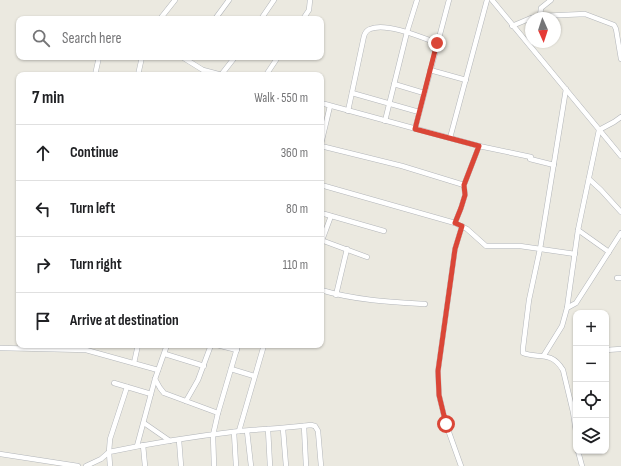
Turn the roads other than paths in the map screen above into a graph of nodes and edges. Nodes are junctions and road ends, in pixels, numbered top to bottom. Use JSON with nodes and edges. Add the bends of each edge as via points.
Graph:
{"nodes":[{"id":1,"x":175,"y":0,"type":"edge"},
{"id":2,"x":229,"y":0,"type":"edge"},
{"id":3,"x":274,"y":0,"type":"edge"},
{"id":4,"x":310,"y":0,"type":"edge"},
{"id":5,"x":417,"y":0,"type":"edge"},
{"id":6,"x":449,"y":0,"type":"edge"},
{"id":7,"x":487,"y":0,"type":"edge"},
{"id":8,"x":492,"y":0,"type":"edge"},
{"id":9,"x":551,"y":0,"type":"edge"},
{"id":10,"x":540,"y":12,"type":"edge"},
{"id":11,"x":561,"y":15,"type":"edge"},
{"id":12,"x":162,"y":16,"type":"edge"},
{"id":13,"x":217,"y":16,"type":"edge"},
{"id":14,"x":262,"y":16,"type":"edge"},
{"id":15,"x":305,"y":16,"type":"edge"},
{"id":16,"x":525,"y":21,"type":"edge"},
{"id":17,"x":512,"y":26,"type":"junction"},
{"id":18,"x":407,"y":32,"type":"junction"},
{"id":19,"x":437,"y":43,"type":"junction"},
{"id":20,"x":621,"y":59,"type":"edge"},
{"id":21,"x":98,"y":60,"type":"edge"},
{"id":22,"x":141,"y":60,"type":"edge"},
{"id":23,"x":188,"y":60,"type":"edge"},
{"id":24,"x":233,"y":60,"type":"edge"},
{"id":25,"x":276,"y":60,"type":"edge"},
{"id":26,"x":430,"y":70,"type":"junction"},
{"id":27,"x":96,"y":72,"type":"edge"},
{"id":28,"x":139,"y":72,"type":"edge"},
{"id":29,"x":211,"y":72,"type":"edge"},
{"id":30,"x":224,"y":72,"type":"edge"},
{"id":31,"x":268,"y":72,"type":"edge"},
{"id":32,"x":466,"y":80,"type":"junction"},
{"id":33,"x":394,"y":84,"type":"junction"},
{"id":34,"x":566,"y":90,"type":"junction"},
{"id":35,"x":352,"y":93,"type":"junction"},
{"id":36,"x":424,"y":93,"type":"junction"},
{"id":37,"x":389,"y":103,"type":"junction"},
{"id":38,"x":324,"y":104,"type":"edge"},
{"id":39,"x":330,"y":106,"type":"junction"},
{"id":40,"x":348,"y":111,"type":"junction"},
{"id":41,"x":419,"y":112,"type":"junction"},
{"id":42,"x":621,"y":117,"type":"edge"},
{"id":43,"x":385,"y":121,"type":"junction"},
{"id":44,"x":324,"y":122,"type":"edge"},
{"id":45,"x":415,"y":129,"type":"junction"},
{"id":46,"x":599,"y":130,"type":"junction"},
{"id":47,"x":450,"y":138,"type":"junction"},
{"id":48,"x":324,"y":146,"type":"edge"},
{"id":49,"x":479,"y":146,"type":"junction"},
{"id":50,"x":614,"y":148,"type":"junction"},
{"id":51,"x":621,"y":148,"type":"edge"},
{"id":52,"x":621,"y":156,"type":"edge"},
{"id":53,"x":554,"y":165,"type":"junction"},
{"id":54,"x":589,"y":179,"type":"junction"},
{"id":55,"x":464,"y":185,"type":"junction"},
{"id":56,"x":324,"y":186,"type":"edge"},
{"id":57,"x":621,"y":212,"type":"edge"},
{"id":58,"x":324,"y":214,"type":"edge"},
{"id":59,"x":331,"y":216,"type":"junction"},
{"id":60,"x":455,"y":223,"type":"junction"},
{"id":61,"x":462,"y":226,"type":"junction"},
{"id":62,"x":578,"y":230,"type":"junction"},
{"id":63,"x":384,"y":231,"type":"dead end"},
{"id":64,"x":621,"y":233,"type":"edge"},
{"id":65,"x":324,"y":234,"type":"edge"},
{"id":66,"x":324,"y":242,"type":"edge"},
{"id":67,"x":347,"y":249,"type":"junction"},
{"id":68,"x":540,"y":249,"type":"junction"},
{"id":69,"x":609,"y":252,"type":"junction"},
{"id":70,"x":575,"y":254,"type":"junction"},
{"id":71,"x":367,"y":257,"type":"dead end"},
{"id":72,"x":324,"y":291,"type":"edge"},
{"id":73,"x":336,"y":295,"type":"junction"},
{"id":74,"x":425,"y":304,"type":"dead end"},
{"id":75,"x":567,"y":308,"type":"junction"},
{"id":76,"x":0,"y":348,"type":"edge"},
{"id":77,"x":16,"y":348,"type":"edge"},
{"id":78,"x":89,"y":348,"type":"edge"},
{"id":79,"x":137,"y":348,"type":"edge"},
{"id":80,"x":166,"y":348,"type":"edge"},
{"id":81,"x":210,"y":348,"type":"edge"},
{"id":82,"x":238,"y":348,"type":"edge"},
{"id":83,"x":263,"y":348,"type":"edge"},
{"id":84,"x":621,"y":349,"type":"edge"},
{"id":85,"x":609,"y":350,"type":"edge"},
{"id":86,"x":165,"y":354,"type":"junction"},
{"id":87,"x":544,"y":355,"type":"junction"},
{"id":88,"x":134,"y":363,"type":"junction"},
{"id":89,"x":204,"y":366,"type":"junction"},
{"id":90,"x":231,"y":369,"type":"junction"},
{"id":91,"x":158,"y":370,"type":"junction"},
{"id":92,"x":254,"y":376,"type":"junction"},
{"id":93,"x":155,"y":379,"type":"junction"},
{"id":94,"x":114,"y":383,"type":"dead end"},
{"id":95,"x":127,"y":387,"type":"junction"},
{"id":96,"x":151,"y":394,"type":"junction"},
{"id":97,"x":186,"y":401,"type":"junction"},
{"id":98,"x":218,"y":412,"type":"junction"},
{"id":99,"x":574,"y":418,"type":"edge"},
{"id":100,"x":144,"y":423,"type":"junction"},
{"id":101,"x":304,"y":426,"type":"junction"},
{"id":102,"x":268,"y":429,"type":"junction"},
{"id":103,"x":283,"y":429,"type":"junction"},
{"id":104,"x":239,"y":431,"type":"junction"},
{"id":105,"x":248,"y":431,"type":"junction"},
{"id":106,"x":234,"y":432,"type":"junction"},
{"id":107,"x":213,"y":435,"type":"junction"},
{"id":108,"x":179,"y":440,"type":"junction"},
{"id":109,"x":170,"y":442,"type":"junction"},
{"id":110,"x":144,"y":445,"type":"junction"},
{"id":111,"x":137,"y":446,"type":"junction"},
{"id":112,"x":110,"y":452,"type":"junction"},
{"id":113,"x":0,"y":454,"type":"edge"},
{"id":114,"x":579,"y":454,"type":"edge"},
{"id":115,"x":78,"y":466,"type":"edge"},
{"id":116,"x":86,"y":466,"type":"edge"},
{"id":117,"x":110,"y":466,"type":"edge"},
{"id":118,"x":145,"y":466,"type":"edge"},
{"id":119,"x":181,"y":466,"type":"edge"},
{"id":120,"x":214,"y":466,"type":"edge"},
{"id":121,"x":236,"y":466,"type":"edge"},
{"id":122,"x":251,"y":466,"type":"edge"},
{"id":123,"x":270,"y":466,"type":"edge"},
{"id":124,"x":286,"y":466,"type":"edge"},
{"id":125,"x":306,"y":466,"type":"edge"},
{"id":126,"x":321,"y":466,"type":"edge"},
{"id":127,"x":461,"y":466,"type":"edge"},
{"id":128,"x":582,"y":466,"type":"edge"}],
"edges":[{"from":1,"to":12,"type":"street"},
{"from":2,"to":13,"type":"street"},
{"from":3,"to":14,"type":"street"},
{"from":4,"to":15,"type":"street","via":[[309,10]]},
{"from":5,"to":18,"type":"street"},
{"from":6,"to":19,"type":"street"},
{"from":7,"to":32,"type":"street"},
{"from":8,"to":17,"type":"street"},
{"from":9,"to":10,"type":"street","via":[[541,8]]},
{"from":11,"to":20,"type":"street","via":[[585,14],[614,25]]},
{"from":16,"to":17,"type":"street"},
{"from":17,"to":34,"type":"street"},
{"from":18,"to":19,"type":"street"},
{"from":18,"to":33,"type":"street"},
{"from":18,"to":35,"type":"street","via":[[378,27],[366,31]]},
{"from":19,"to":26,"type":"street"},
{"from":21,"to":27,"type":"street"},
{"from":22,"to":28,"type":"street"},
{"from":23,"to":29,"type":"street"},
{"from":24,"to":30,"type":"street"},
{"from":25,"to":31,"type":"street"},
{"from":26,"to":32,"type":"street"},
{"from":26,"to":36,"type":"street"},
{"from":32,"to":47,"type":"street"},
{"from":33,"to":36,"type":"street"},
{"from":33,"to":37,"type":"street"},
{"from":34,"to":46,"type":"street"},
{"from":34,"to":53,"type":"street"},
{"from":35,"to":37,"type":"street"},
{"from":35,"to":40,"type":"street"},
{"from":36,"to":41,"type":"street"},
{"from":37,"to":41,"type":"street"},
{"from":37,"to":43,"type":"street"},
{"from":38,"to":39,"type":"street"},
{"from":39,"to":40,"type":"street"},
{"from":39,"to":44,"type":"street"},
{"from":40,"to":43,"type":"street"},
{"from":41,"to":45,"type":"street"},
{"from":42,"to":46,"type":"street"},
{"from":43,"to":45,"type":"street"},
{"from":45,"to":47,"type":"street"},
{"from":46,"to":50,"type":"street"},
{"from":46,"to":54,"type":"street"},
{"from":47,"to":49,"type":"street"},
{"from":48,"to":55,"type":"street"},
{"from":49,"to":53,"type":"street"},
{"from":49,"to":55,"type":"street"},
{"from":50,"to":51,"type":"street"},
{"from":50,"to":52,"type":"street"},
{"from":53,"to":68,"type":"street"},
{"from":54,"to":57,"type":"street"},
{"from":54,"to":62,"type":"street"},
{"from":55,"to":60,"type":"street","via":[[465,195]]},
{"from":56,"to":60,"type":"street"},
{"from":58,"to":59,"type":"street"},
{"from":59,"to":63,"type":"street"},
{"from":59,"to":65,"type":"street"},
{"from":60,"to":61,"type":"street"},
{"from":61,"to":68,"type":"street","via":[[486,246]]},
{"from":61,"to":127,"type":"street","via":[[455,249],[438,371],[439,395],[446,424]]},
{"from":62,"to":69,"type":"street"},
{"from":62,"to":70,"type":"street"},
{"from":64,"to":69,"type":"street"},
{"from":66,"to":67,"type":"street"},
{"from":67,"to":71,"type":"street"},
{"from":67,"to":73,"type":"street"},
{"from":68,"to":70,"type":"street"},
{"from":68,"to":87,"type":"street","via":[[529,300],[523,352]]},
{"from":69,"to":75,"type":"street","via":[[576,303]]},
{"from":70,"to":75,"type":"street"},
{"from":72,"to":73,"type":"street"},
{"from":73,"to":74,"type":"street"},
{"from":75,"to":87,"type":"street","via":[[562,326]]},
{"from":76,"to":77,"type":"street"},
{"from":78,"to":88,"type":"street"},
{"from":79,"to":88,"type":"street"},
{"from":80,"to":86,"type":"street"},
{"from":81,"to":89,"type":"street"},
{"from":82,"to":90,"type":"street"},
{"from":83,"to":92,"type":"street"},
{"from":84,"to":85,"type":"street"},
{"from":86,"to":89,"type":"street"},
{"from":86,"to":91,"type":"street"},
{"from":87,"to":99,"type":"street","via":[[556,361],[563,370]]},
{"from":88,"to":91,"type":"street"},
{"from":89,"to":97,"type":"street"},
{"from":90,"to":92,"type":"street"},
{"from":90,"to":98,"type":"street"},
{"from":91,"to":93,"type":"street"},
{"from":92,"to":104,"type":"street"},
{"from":93,"to":96,"type":"street"},
{"from":93,"to":97,"type":"street","via":[[164,393]]},
{"from":94,"to":95,"type":"street"},
{"from":95,"to":96,"type":"street"},
{"from":95,"to":112,"type":"street","via":[[110,439]]},
{"from":96,"to":100,"type":"street"},
{"from":97,"to":98,"type":"street"},
{"from":98,"to":107,"type":"street"},
{"from":100,"to":109,"type":"street"},
{"from":100,"to":111,"type":"street"},
{"from":101,"to":103,"type":"street"},
{"from":101,"to":125,"type":"street"},
{"from":101,"to":126,"type":"street","via":[[311,425],[317,428]]},
{"from":102,"to":103,"type":"street"},
{"from":102,"to":105,"type":"street"},
{"from":102,"to":123,"type":"street"},
{"from":103,"to":124,"type":"street"},
{"from":104,"to":105,"type":"street"},
{"from":104,"to":106,"type":"street"},
{"from":105,"to":122,"type":"street"},
{"from":106,"to":107,"type":"street"},
{"from":106,"to":121,"type":"street"},
{"from":107,"to":108,"type":"street"},
{"from":107,"to":120,"type":"street"},
{"from":108,"to":109,"type":"street"},
{"from":108,"to":119,"type":"street"},
{"from":109,"to":110,"type":"street"},
{"from":110,"to":111,"type":"street"},
{"from":110,"to":118,"type":"street"},
{"from":111,"to":112,"type":"street"},
{"from":112,"to":116,"type":"street"},
{"from":112,"to":117,"type":"street"},
{"from":113,"to":115,"type":"street"},
{"from":114,"to":128,"type":"street"}]}
